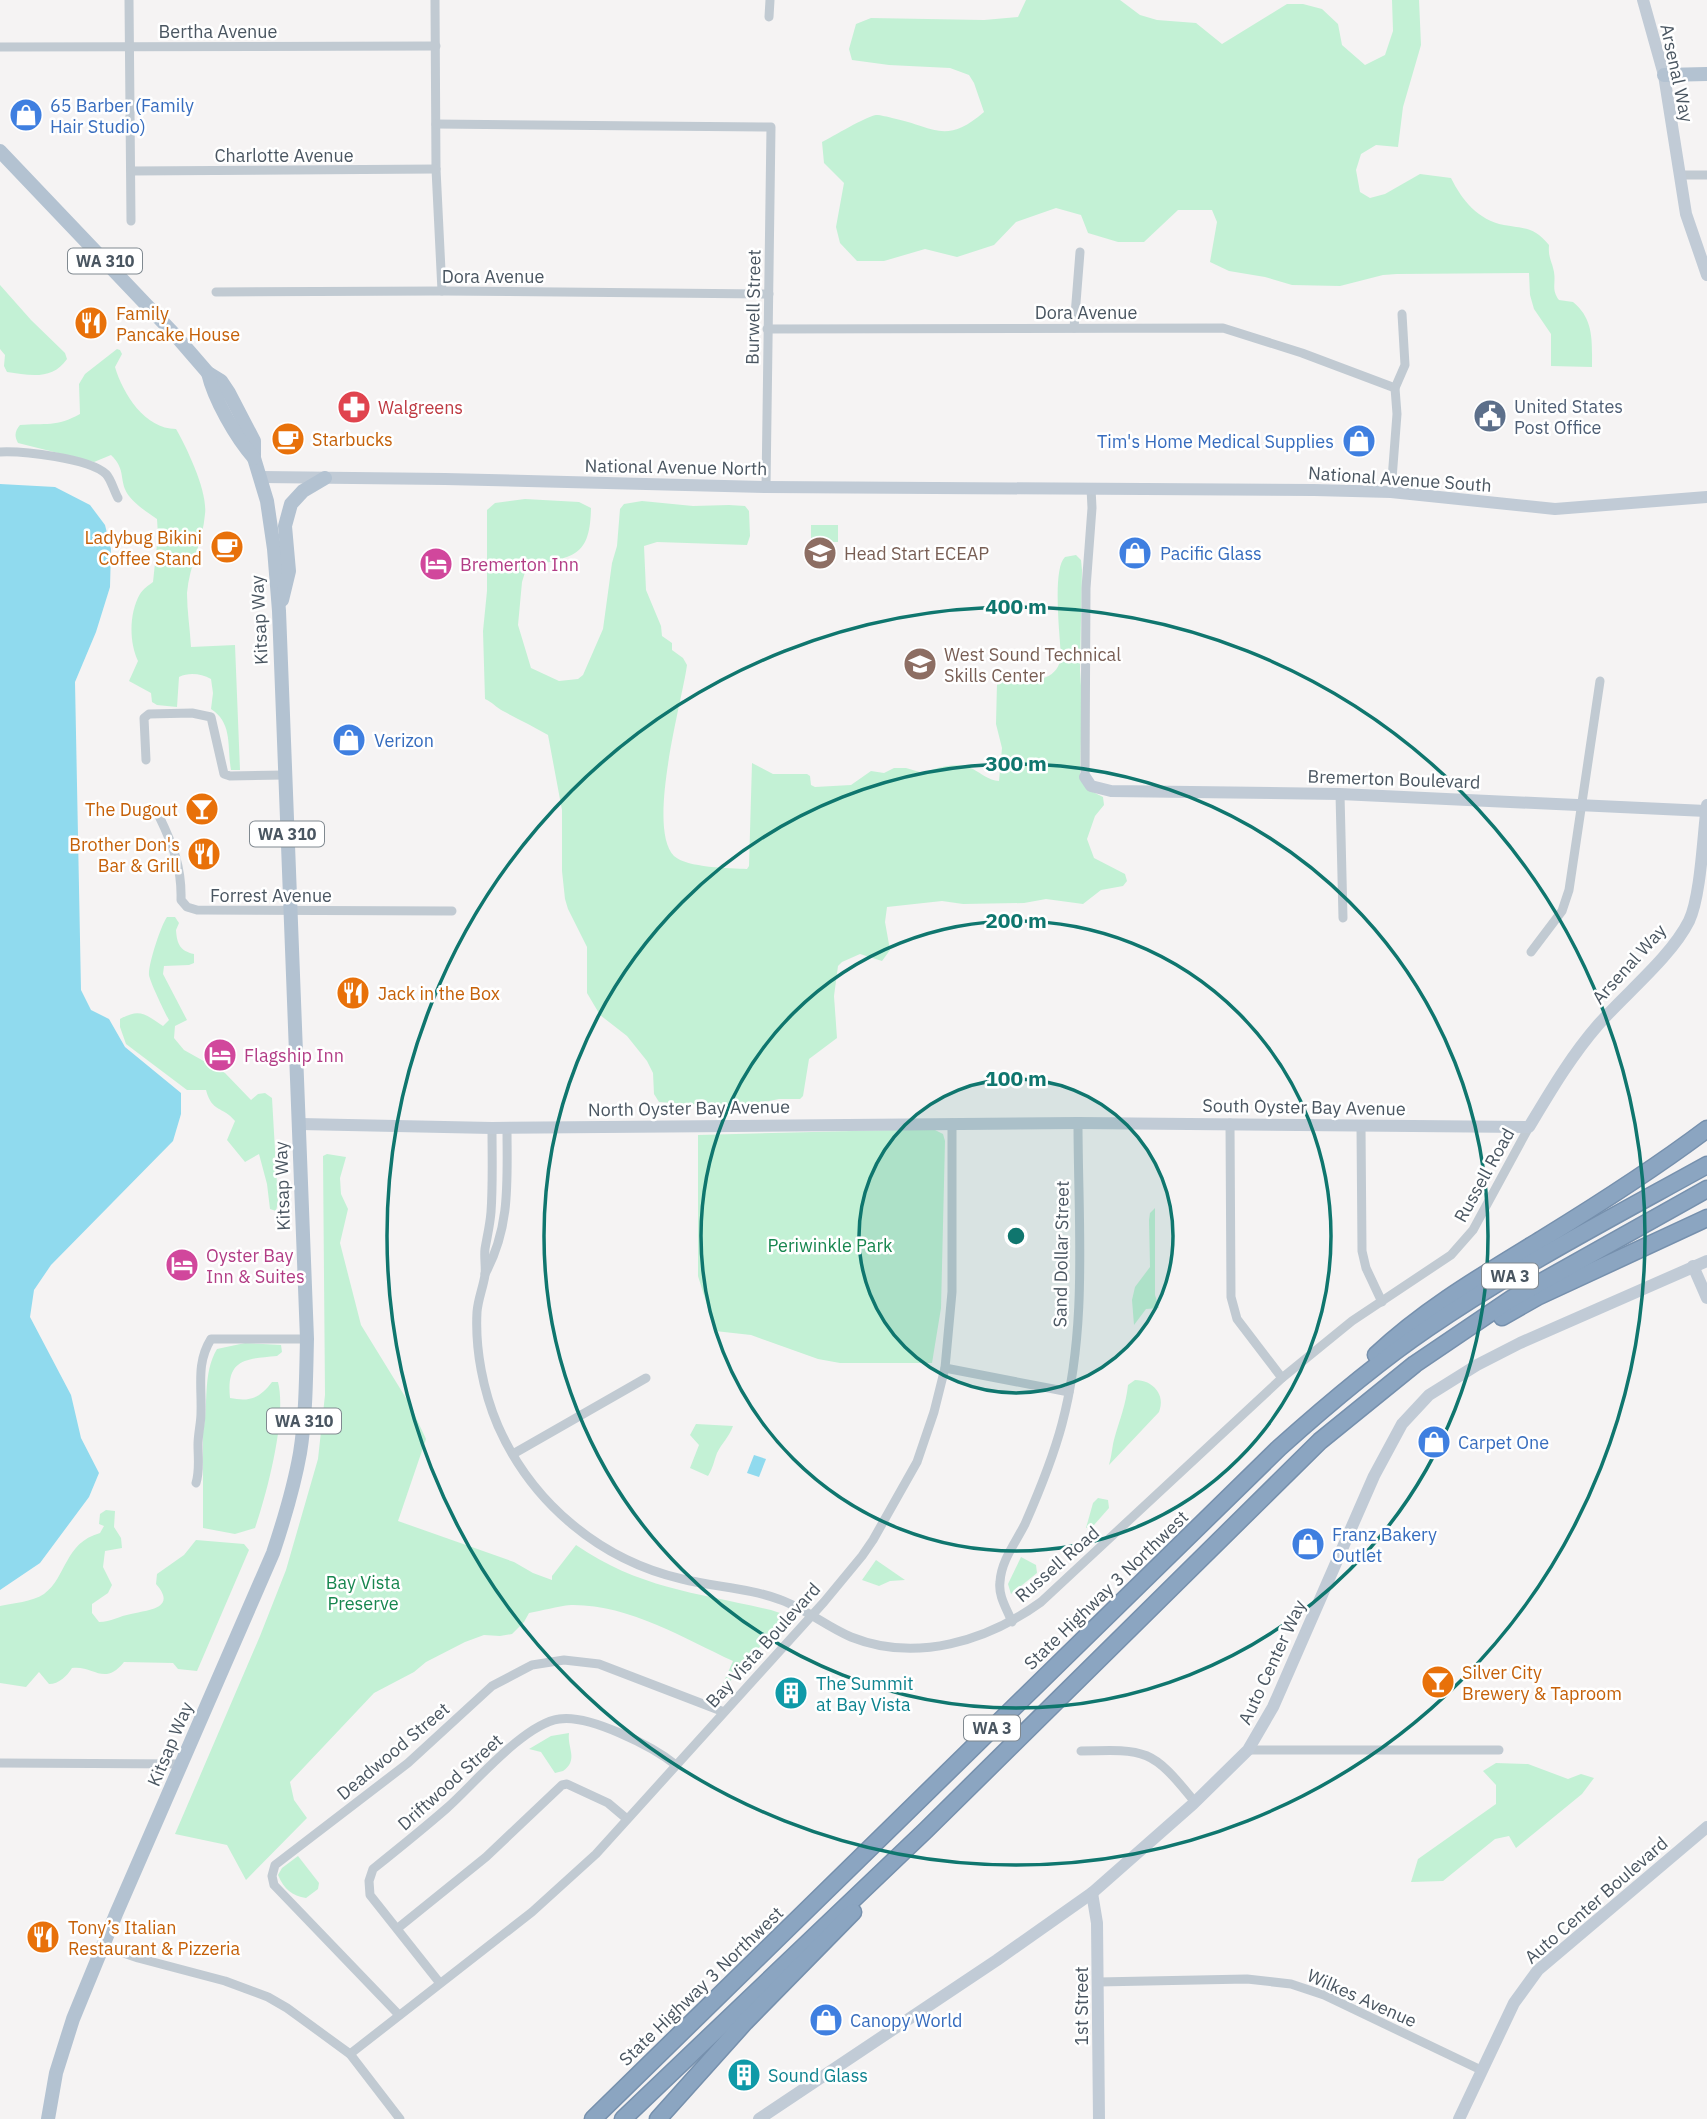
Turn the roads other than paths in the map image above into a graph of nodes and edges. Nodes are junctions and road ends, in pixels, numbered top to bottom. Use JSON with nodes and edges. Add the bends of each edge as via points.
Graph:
{"nodes":[{"id":1,"x":129,"y":0,"type":"edge"},
{"id":2,"x":435,"y":0,"type":"edge"},
{"id":3,"x":770,"y":0,"type":"edge"},
{"id":4,"x":1643,"y":0,"type":"edge"},
{"id":5,"x":769,"y":17,"type":"dead end"},
{"id":6,"x":436,"y":46,"type":"junction"},
{"id":7,"x":0,"y":47,"type":"edge"},
{"id":8,"x":129,"y":47,"type":"junction"},
{"id":9,"x":1707,"y":74,"type":"edge"},
{"id":10,"x":1664,"y":75,"type":"junction"},
{"id":11,"x":436,"y":124,"type":"junction"},
{"id":12,"x":0,"y":150,"type":"edge"},
{"id":13,"x":436,"y":169,"type":"junction"},
{"id":14,"x":131,"y":172,"type":"junction"},
{"id":15,"x":1679,"y":175,"type":"junction"},
{"id":16,"x":1707,"y":175,"type":"edge"},
{"id":17,"x":131,"y":221,"type":"dead end"},
{"id":18,"x":1080,"y":252,"type":"dead end"},
{"id":19,"x":1707,"y":275,"type":"edge"},
{"id":20,"x":442,"y":291,"type":"junction"},
{"id":21,"x":216,"y":292,"type":"dead end"},
{"id":22,"x":769,"y":294,"type":"junction"},
{"id":23,"x":1402,"y":314,"type":"dead end"},
{"id":24,"x":1074,"y":328,"type":"junction"},
{"id":25,"x":767,"y":329,"type":"junction"},
{"id":26,"x":1395,"y":388,"type":"junction"},
{"id":27,"x":0,"y":452,"type":"edge"},
{"id":28,"x":261,"y":477,"type":"junction"},
{"id":29,"x":325,"y":478,"type":"junction"},
{"id":30,"x":766,"y":487,"type":"junction"},
{"id":31,"x":1091,"y":488,"type":"junction"},
{"id":32,"x":1391,"y":492,"type":"junction"},
{"id":33,"x":1707,"y":497,"type":"edge"},
{"id":34,"x":118,"y":498,"type":"dead end"},
{"id":35,"x":279,"y":611,"type":"junction"},
{"id":36,"x":1600,"y":681,"type":"dead end"},
{"id":37,"x":146,"y":760,"type":"dead end"},
{"id":38,"x":284,"y":775,"type":"junction"},
{"id":39,"x":1085,"y":777,"type":"joint"},
{"id":40,"x":1340,"y":793,"type":"junction"},
{"id":41,"x":1582,"y":805,"type":"junction"},
{"id":42,"x":1707,"y":805,"type":"edge"},
{"id":43,"x":1707,"y":811,"type":"edge"},
{"id":44,"x":159,"y":816,"type":"dead end"},
{"id":45,"x":289,"y":911,"type":"junction"},
{"id":46,"x":452,"y":911,"type":"dead end"},
{"id":47,"x":1343,"y":918,"type":"dead end"},
{"id":48,"x":1531,"y":952,"type":"dead end"},
{"id":49,"x":952,"y":1123,"type":"junction"},
{"id":50,"x":1078,"y":1123,"type":"junction"},
{"id":51,"x":1230,"y":1123,"type":"junction"},
{"id":52,"x":300,"y":1124,"type":"junction"},
{"id":53,"x":1361,"y":1126,"type":"junction"},
{"id":54,"x":507,"y":1127,"type":"junction"},
{"id":55,"x":1529,"y":1127,"type":"junction"},
{"id":56,"x":492,"y":1128,"type":"junction"},
{"id":57,"x":1707,"y":1129,"type":"edge"},
{"id":58,"x":1707,"y":1164,"type":"edge"},
{"id":59,"x":1707,"y":1189,"type":"edge"},
{"id":60,"x":1707,"y":1218,"type":"edge"},
{"id":61,"x":1707,"y":1261,"type":"edge"},
{"id":62,"x":1693,"y":1266,"type":"junction"},
{"id":63,"x":485,"y":1276,"type":"junction"},
{"id":64,"x":1707,"y":1298,"type":"edge"},
{"id":65,"x":1382,"y":1302,"type":"junction"},
{"id":66,"x":307,"y":1339,"type":"junction"},
{"id":67,"x":945,"y":1368,"type":"junction"},
{"id":68,"x":646,"y":1378,"type":"dead end"},
{"id":69,"x":1282,"y":1378,"type":"junction"},
{"id":70,"x":1384,"y":1389,"type":"junction"},
{"id":71,"x":1069,"y":1392,"type":"junction"},
{"id":72,"x":1325,"y":1407,"type":"junction"},
{"id":73,"x":513,"y":1454,"type":"junction"},
{"id":74,"x":196,"y":1483,"type":"dead end"},
{"id":75,"x":811,"y":1615,"type":"junction"},
{"id":76,"x":1012,"y":1622,"type":"junction"},
{"id":77,"x":724,"y":1712,"type":"junction"},
{"id":78,"x":1248,"y":1750,"type":"junction"},
{"id":79,"x":1499,"y":1750,"type":"dead end"},
{"id":80,"x":1081,"y":1751,"type":"dead end"},
{"id":81,"x":0,"y":1763,"type":"edge"},
{"id":82,"x":183,"y":1764,"type":"junction"},
{"id":83,"x":676,"y":1765,"type":"junction"},
{"id":84,"x":1194,"y":1801,"type":"junction"},
{"id":85,"x":627,"y":1819,"type":"junction"},
{"id":86,"x":1707,"y":1827,"type":"edge"},
{"id":87,"x":926,"y":1830,"type":"junction"},
{"id":88,"x":1092,"y":1893,"type":"junction"},
{"id":89,"x":398,"y":1928,"type":"junction"},
{"id":90,"x":103,"y":1946,"type":"junction"},
{"id":91,"x":439,"y":1982,"type":"junction"},
{"id":92,"x":1098,"y":1982,"type":"junction"},
{"id":93,"x":399,"y":2015,"type":"junction"},
{"id":94,"x":661,"y":2052,"type":"junction"},
{"id":95,"x":350,"y":2054,"type":"junction"},
{"id":96,"x":1481,"y":2070,"type":"junction"},
{"id":97,"x":766,"y":2117,"type":"edge"},
{"id":98,"x":48,"y":2119,"type":"edge"},
{"id":99,"x":400,"y":2119,"type":"edge"},
{"id":100,"x":579,"y":2119,"type":"edge"},
{"id":101,"x":593,"y":2119,"type":"edge"},
{"id":102,"x":623,"y":2119,"type":"edge"},
{"id":103,"x":658,"y":2119,"type":"edge"},
{"id":104,"x":1099,"y":2119,"type":"edge"},
{"id":105,"x":1459,"y":2119,"type":"edge"}],
"edges":[{"from":1,"to":8,"type":"street"},
{"from":2,"to":6,"type":"street"},
{"from":3,"to":5,"type":"street"},
{"from":4,"to":10,"type":"street","name":"Arsenal Way"},
{"from":6,"to":8,"type":"street","name":"Bertha Avenue"},
{"from":6,"to":11,"type":"street"},
{"from":7,"to":8,"type":"street","name":"Bertha Avenue"},
{"from":8,"to":14,"type":"street"},
{"from":9,"to":10,"type":"main road"},
{"from":10,"to":15,"type":"street","name":"Arsenal Way"},
{"from":11,"to":13,"type":"street"},
{"from":11,"to":22,"type":"street","name":"Burwell Street","via":[[771,127]]},
{"from":12,"to":28,"type":"main road","name":"Kitsap Way","number":"WA 310","via":[[220,381],[254,441]]},
{"from":13,"to":14,"type":"street","name":"Charlotte Avenue"},
{"from":13,"to":20,"type":"street"},
{"from":14,"to":17,"type":"street"},
{"from":15,"to":16,"type":"street"},
{"from":15,"to":19,"type":"street","name":"Arsenal Way","via":[[1686,214]]},
{"from":18,"to":24,"type":"street"},
{"from":20,"to":21,"type":"street","name":"Dora Avenue"},
{"from":20,"to":22,"type":"street","name":"Dora Avenue"},
{"from":22,"to":25,"type":"street","name":"Burwell Street"},
{"from":23,"to":26,"type":"street","via":[[1405,365]]},
{"from":24,"to":25,"type":"street","name":"Dora Avenue"},
{"from":24,"to":26,"type":"street","name":"Dora Avenue","via":[[1223,328]]},
{"from":25,"to":30,"type":"street","name":"Burwell Street"},
{"from":26,"to":32,"type":"street"},
{"from":27,"to":34,"type":"street","via":[[34,453],[90,464],[107,474]]},
{"from":28,"to":29,"type":"street","name":"National Avenue North"},
{"from":28,"to":35,"type":"main road","name":"Kitsap Way","number":"WA 310"},
{"from":29,"to":30,"type":"street","name":"National Avenue North"},
{"from":29,"to":35,"type":"main road","via":[[291,504],[285,526],[289,571]]},
{"from":30,"to":31,"type":"street","name":"National Avenue North"},
{"from":31,"to":32,"type":"street","name":"National Avenue South"},
{"from":31,"to":39,"type":"street"},
{"from":32,"to":33,"type":"street","name":"National Avenue South","via":[[1555,509]]},
{"from":35,"to":38,"type":"main road","name":"Kitsap Way","number":"WA 310"},
{"from":36,"to":41,"type":"street"},
{"from":37,"to":38,"type":"street","via":[[144,719],[149,714],[192,713],[211,717],[224,774]]},
{"from":38,"to":45,"type":"main road","name":"Kitsap Way","number":"WA 310"},
{"from":39,"to":40,"type":"street","name":"Bremerton Boulevard","via":[[1091,786],[1111,791]]},
{"from":40,"to":41,"type":"street","name":"Bremerton Boulevard"},
{"from":40,"to":47,"type":"street"},
{"from":41,"to":43,"type":"street","name":"Bremerton Boulevard"},
{"from":41,"to":48,"type":"street","via":[[1562,911]]},
{"from":42,"to":43,"type":"street","name":"Arsenal Way"},
{"from":43,"to":55,"type":"street","name":"Arsenal Way","via":[[1689,920],[1667,952],[1571,1058]]},
{"from":44,"to":45,"type":"street","name":"Forrest Avenue","via":[[172,844],[182,877],[181,901],[187,907]]},
{"from":45,"to":46,"type":"street","name":"Forrest Avenue"},
{"from":45,"to":52,"type":"main road","name":"Kitsap Way","number":"WA 310"},
{"from":49,"to":50,"type":"street","name":"North Oyster Bay Avenue"},
{"from":49,"to":54,"type":"street","name":"North Oyster Bay Avenue"},
{"from":49,"to":67,"type":"street","name":"Bay Vista Boulevard","via":[[951,1311]]},
{"from":50,"to":51,"type":"street","name":"South Oyster Bay Avenue"},
{"from":50,"to":71,"type":"street","name":"Sand Dollar Street","via":[[1079,1302]]},
{"from":51,"to":53,"type":"street","name":"South Oyster Bay Avenue"},
{"from":51,"to":69,"type":"street","via":[[1231,1297],[1237,1319]]},
{"from":52,"to":56,"type":"street","name":"North Oyster Bay Avenue"},
{"from":52,"to":66,"type":"main road","name":"Kitsap Way","number":"WA 310"},
{"from":53,"to":55,"type":"street","name":"South Oyster Bay Avenue"},
{"from":53,"to":65,"type":"street","via":[[1362,1251]]},
{"from":54,"to":56,"type":"street","name":"North Oyster Bay Avenue"},
{"from":54,"to":63,"type":"street","name":"Russell Road","via":[[503,1231]]},
{"from":55,"to":65,"type":"street","name":"Russell Road","via":[[1473,1230],[1451,1255]]},
{"from":56,"to":63,"type":"street","name":"Russell Road"},
{"from":57,"to":72,"type":"highway","via":[[1614,1195],[1427,1313],[1391,1340]]},
{"from":58,"to":72,"type":"highway","name":"State Highway 3 Northwest","number":"WA 3","via":[[1463,1304]]},
{"from":59,"to":70,"type":"highway","number":"WA 3","via":[[1511,1299]]},
{"from":60,"to":70,"type":"highway","via":[[1537,1297]]},
{"from":61,"to":62,"type":"street","name":"Auto Center Way"},
{"from":62,"to":64,"type":"street"},
{"from":62,"to":78,"type":"street","name":"Auto Center Way","via":[[1477,1365],[1429,1395],[1402,1424],[1374,1476],[1273,1707]]},
{"from":63,"to":73,"type":"street","name":"Russell Road","via":[[477,1309],[478,1351],[494,1416]]},
{"from":65,"to":69,"type":"street","name":"Russell Road"},
{"from":66,"to":74,"type":"street","via":[[211,1339],[200,1367]]},
{"from":66,"to":82,"type":"main road","name":"Kitsap Way","number":"WA 310","via":[[303,1429],[286,1511],[265,1576]]},
{"from":67,"to":71,"type":"street"},
{"from":67,"to":75,"type":"street","name":"Bay Vista Boulevard","via":[[926,1437],[903,1490],[862,1556]]},
{"from":68,"to":73,"type":"street"},
{"from":69,"to":76,"type":"street","name":"Russell Road","via":[[1041,1602]]},
{"from":70,"to":87,"type":"highway","number":"WA 3","via":[[1320,1441]]},
{"from":71,"to":76,"type":"street","name":"Sand Dollar Street","via":[[1051,1461],[1001,1572],[1000,1592]]},
{"from":72,"to":94,"type":"highway","name":"State Highway 3 Northwest","number":"WA 3"},
{"from":73,"to":75,"type":"street","name":"Russell Road","via":[[551,1507],[623,1558],[681,1579],[780,1600]]},
{"from":75,"to":76,"type":"street","name":"Russell Road","via":[[858,1639],[917,1648],[952,1644]]},
{"from":75,"to":77,"type":"street","name":"Bay Vista Boulevard"},
{"from":77,"to":83,"type":"street","name":"Bay Vista Boulevard"},
{"from":77,"to":93,"type":"street","name":"Deadwood Street","via":[[597,1664],[564,1660],[532,1665],[492,1686],[408,1763],[275,1865],[274,1885]]},
{"from":78,"to":79,"type":"street"},
{"from":78,"to":84,"type":"street","name":"Auto Center Way"},
{"from":80,"to":84,"type":"street","via":[[1126,1750],[1148,1755],[1168,1769]]},
{"from":81,"to":82,"type":"street"},
{"from":82,"to":90,"type":"main road","name":"Kitsap Way","number":"WA 310"},
{"from":83,"to":85,"type":"street","name":"Bay Vista Boulevard"},
{"from":83,"to":89,"type":"street","name":"Driftwood Street","via":[[628,1737],[577,1719],[556,1719],[530,1731],[373,1870],[370,1895]]},
{"from":84,"to":88,"type":"street","name":"Auto Center Way"},
{"from":85,"to":89,"type":"street","via":[[608,1803],[562,1785],[486,1857]]},
{"from":85,"to":91,"type":"street","name":"Bay Vista Boulevard","via":[[532,1912]]},
{"from":86,"to":96,"type":"street","name":"Auto Center Boulevard","via":[[1538,1970],[1514,2003]]},
{"from":87,"to":102,"type":"highway","number":"WA 3"},
{"from":87,"to":103,"type":"highway"},
{"from":88,"to":92,"type":"street","name":"1st Street"},
{"from":88,"to":97,"type":"street","name":"Auto Center Way"},
{"from":89,"to":91,"type":"street","name":"Driftwood Street"},
{"from":90,"to":95,"type":"street","via":[[268,1997]]},
{"from":90,"to":98,"type":"main road","name":"Kitsap Way","number":"WA 310","via":[[62,2050]]},
{"from":91,"to":93,"type":"street","name":"Bay Vista Boulevard"},
{"from":92,"to":96,"type":"street","name":"Wilkes Avenue","via":[[1247,1979],[1291,1984],[1324,1995]]},
{"from":92,"to":104,"type":"street","name":"1st Street"},
{"from":93,"to":95,"type":"street","name":"Bay Vista Boulevard"},
{"from":94,"to":100,"type":"highway"},
{"from":94,"to":101,"type":"highway","name":"State Highway 3 Northwest","number":"WA 3"},
{"from":95,"to":99,"type":"street"},
{"from":96,"to":105,"type":"street","name":"Auto Center Boulevard"}]}
